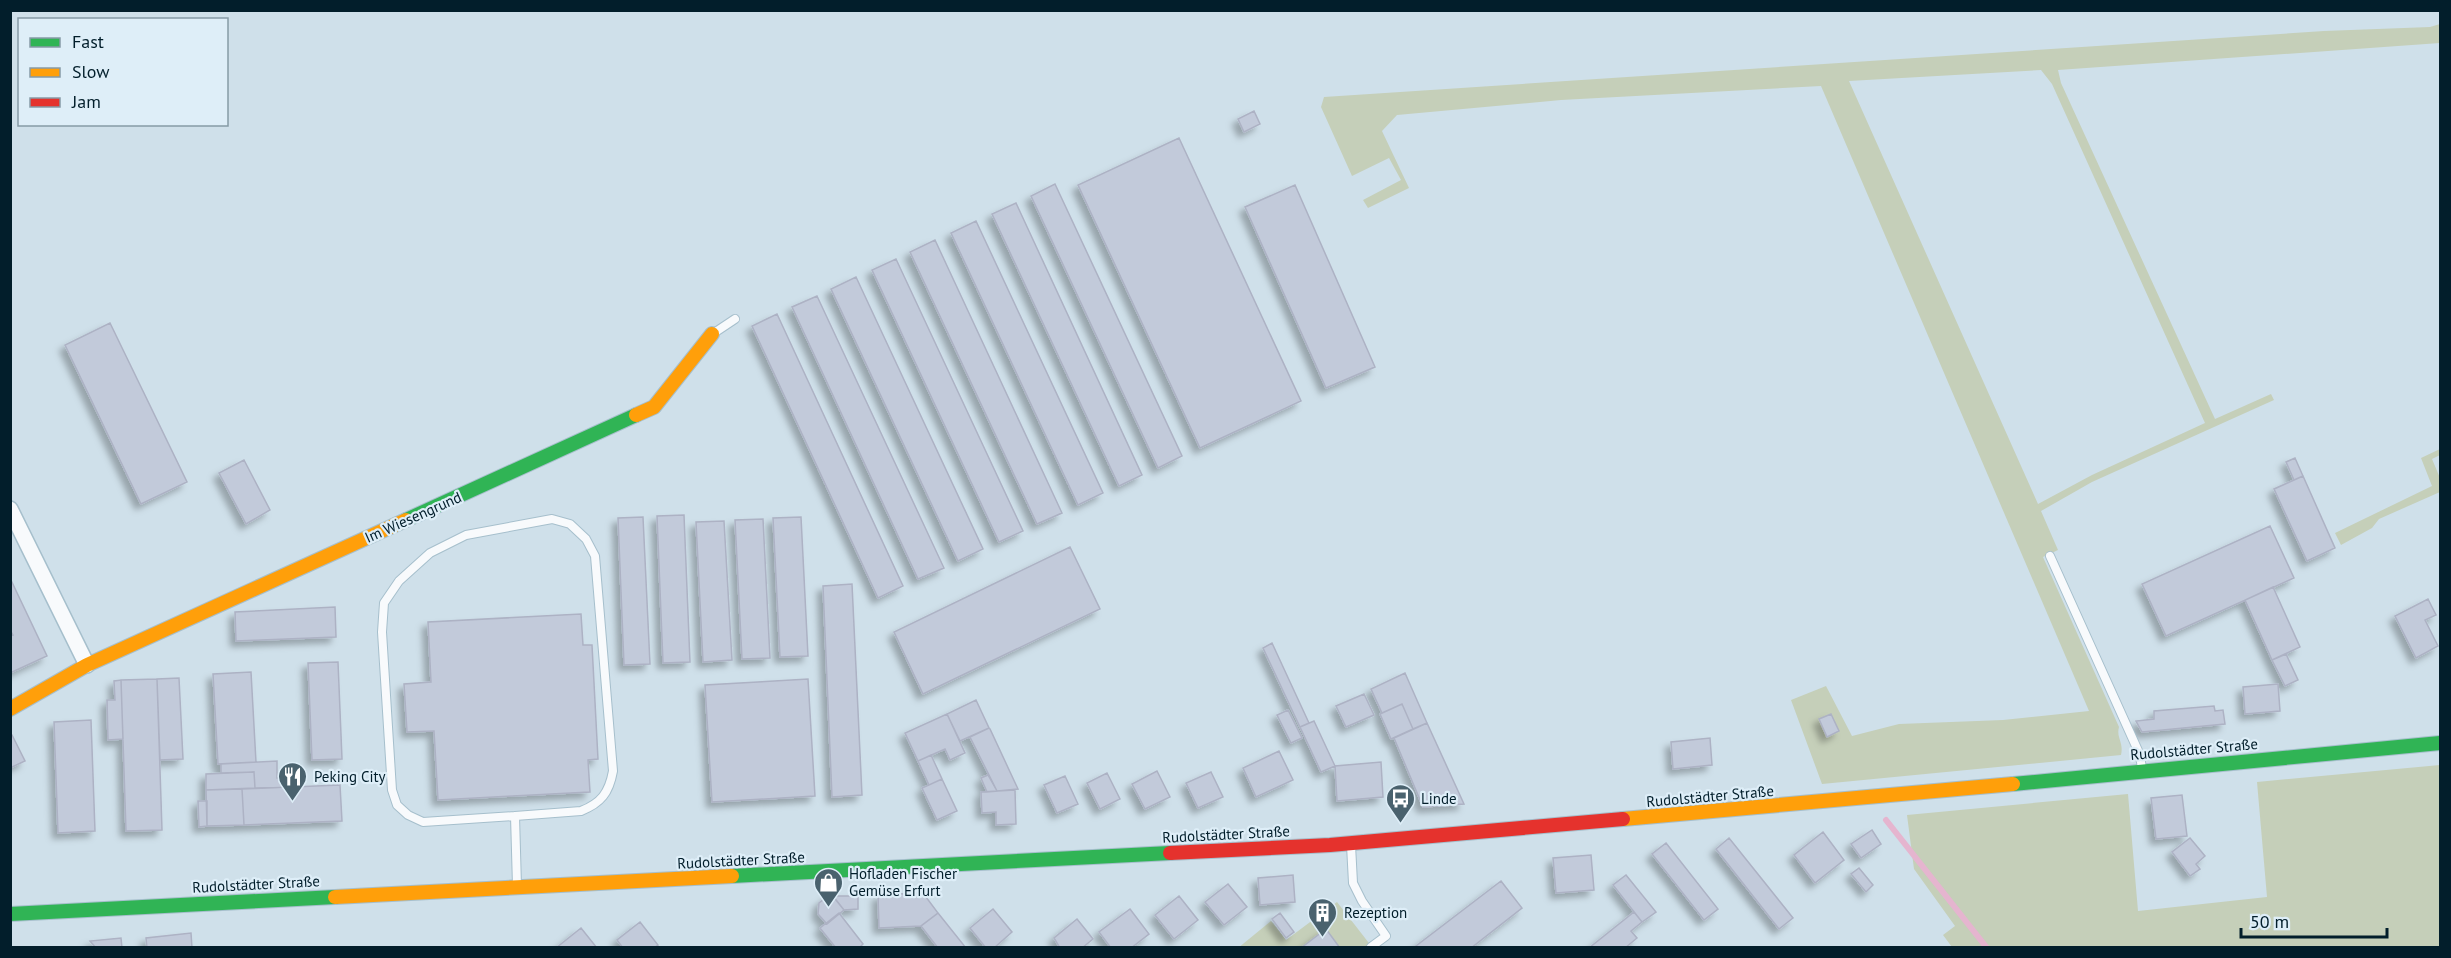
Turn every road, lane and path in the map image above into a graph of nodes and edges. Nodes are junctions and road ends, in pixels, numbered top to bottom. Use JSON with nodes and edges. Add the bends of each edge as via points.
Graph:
{"nodes":[{"id":1,"x":735,"y":319,"type":"dead end"},
{"id":2,"x":712,"y":334,"type":"joint"},
{"id":3,"x":10,"y":509,"type":"edge"},
{"id":4,"x":2050,"y":556,"type":"dead end"},
{"id":5,"x":87,"y":665,"type":"junction"},
{"id":6,"x":10,"y":709,"type":"edge"},
{"id":7,"x":2440,"y":743,"type":"edge"},
{"id":8,"x":2142,"y":770,"type":"junction"},
{"id":9,"x":514,"y":816,"type":"junction"},
{"id":10,"x":1350,"y":844,"type":"junction"},
{"id":11,"x":517,"y":888,"type":"junction"},
{"id":12,"x":10,"y":914,"type":"edge"},
{"id":13,"x":1371,"y":947,"type":"edge"}],
"edges":[{"from":1,"to":2,"type":"lane"},
{"from":2,"to":5,"type":"street","name":"Im Wiesengrund","via":[[654,408]]},
{"from":3,"to":5,"type":"street"},
{"from":4,"to":8,"type":"lane","via":[[2139,755]]},
{"from":5,"to":6,"type":"street","name":"Im Wiesengrund"},
{"from":7,"to":8,"type":"street","name":"Rudolstädter Straße"},
{"from":8,"to":10,"type":"street","name":"Rudolstädter Straße"},
{"from":9,"to":9,"type":"lane","via":[[581,812],[607,794],[613,771],[595,556],[586,539],[570,524],[552,519],[466,535],[430,553],[399,581],[384,603],[382,632],[392,790],[397,805],[423,822]]},
{"from":9,"to":11,"type":"lane"},
{"from":10,"to":11,"type":"street","name":"Rudolstädter Straße"},
{"from":10,"to":13,"type":"lane","via":[[1353,883],[1386,936]]},
{"from":11,"to":12,"type":"street","name":"Rudolstädter Straße"}]}
